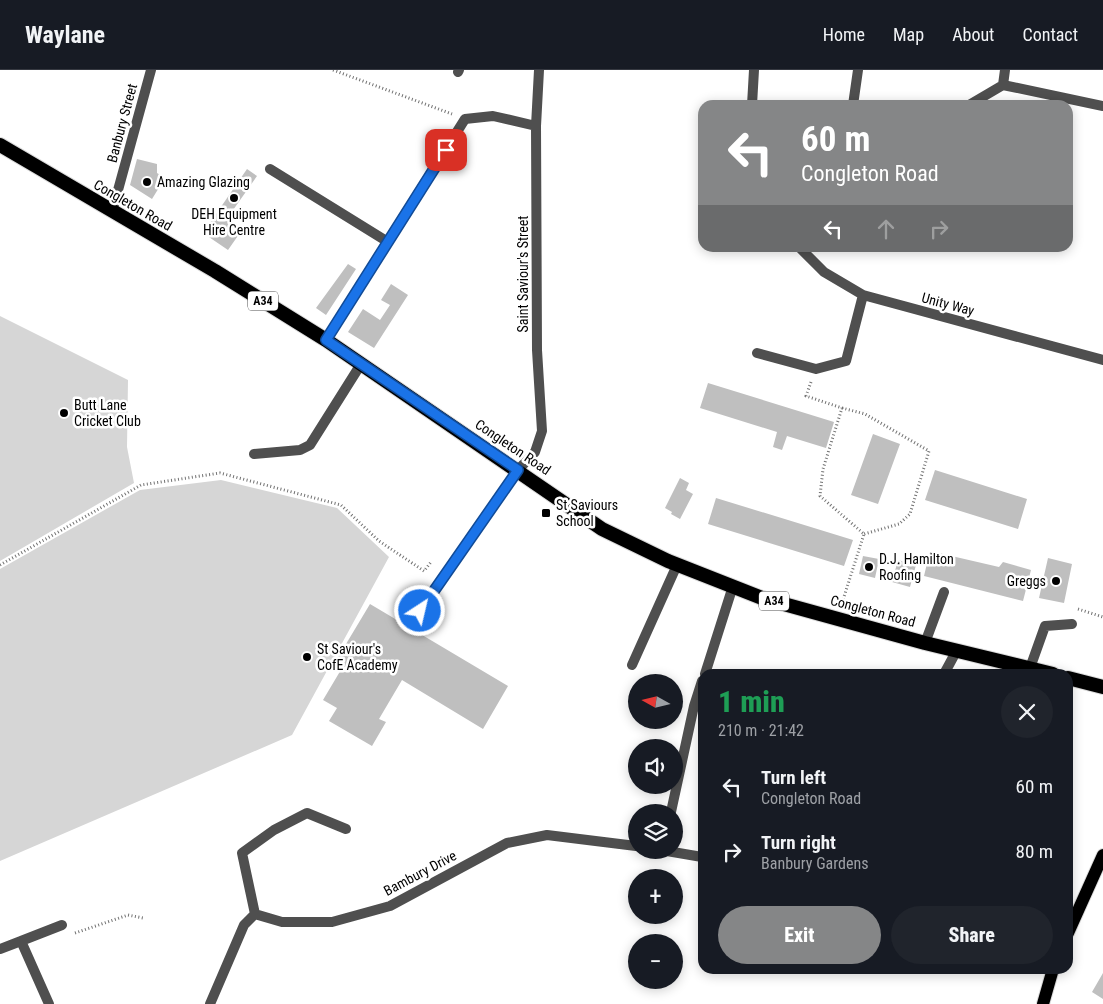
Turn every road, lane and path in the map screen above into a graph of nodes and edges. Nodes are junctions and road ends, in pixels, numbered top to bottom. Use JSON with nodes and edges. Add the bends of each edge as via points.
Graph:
{"nodes":[{"id":1,"x":151,"y":70,"type":"edge"},
{"id":2,"x":332,"y":70,"type":"edge"},
{"id":3,"x":539,"y":70,"type":"edge"},
{"id":4,"x":754,"y":70,"type":"edge"},
{"id":5,"x":858,"y":70,"type":"edge"},
{"id":6,"x":1005,"y":70,"type":"edge"},
{"id":7,"x":1004,"y":85,"type":"junction"},
{"id":8,"x":752,"y":100,"type":"edge"},
{"id":9,"x":854,"y":100,"type":"edge"},
{"id":10,"x":978,"y":100,"type":"edge"},
{"id":11,"x":1103,"y":106,"type":"edge"},
{"id":12,"x":465,"y":119,"type":"junction"},
{"id":13,"x":536,"y":126,"type":"junction"},
{"id":14,"x":0,"y":145,"type":"edge"},
{"id":15,"x":270,"y":169,"type":"dead end"},
{"id":16,"x":112,"y":212,"type":"junction"},
{"id":17,"x":388,"y":242,"type":"junction"},
{"id":18,"x":804,"y":252,"type":"edge"},
{"id":19,"x":863,"y":296,"type":"junction"},
{"id":20,"x":326,"y":340,"type":"junction"},
{"id":21,"x":756,"y":354,"type":"dead end"},
{"id":22,"x":1103,"y":360,"type":"edge"},
{"id":23,"x":361,"y":364,"type":"junction"},
{"id":24,"x":816,"y":370,"type":"junction"},
{"id":25,"x":842,"y":408,"type":"junction"},
{"id":26,"x":254,"y":454,"type":"dead end"},
{"id":27,"x":518,"y":470,"type":"junction"},
{"id":28,"x":864,"y":534,"type":"junction"},
{"id":29,"x":431,"y":562,"type":"dead end"},
{"id":30,"x":0,"y":565,"type":"edge"},
{"id":31,"x":677,"y":565,"type":"junction"},
{"id":32,"x":733,"y":586,"type":"junction"},
{"id":33,"x":944,"y":592,"type":"dead end"},
{"id":34,"x":842,"y":604,"type":"dead end"},
{"id":35,"x":1078,"y":608,"type":"dead end"},
{"id":36,"x":420,"y":611,"type":"dead end"},
{"id":37,"x":1103,"y":617,"type":"edge"},
{"id":38,"x":1072,"y":624,"type":"dead end"},
{"id":39,"x":926,"y":643,"type":"junction"},
{"id":40,"x":957,"y":650,"type":"junction"},
{"id":41,"x":632,"y":665,"type":"dead end"},
{"id":42,"x":1030,"y":668,"type":"junction"},
{"id":43,"x":707,"y":669,"type":"edge"},
{"id":44,"x":947,"y":669,"type":"edge"},
{"id":45,"x":1034,"y":669,"type":"edge"},
{"id":46,"x":1073,"y":679,"type":"edge"},
{"id":47,"x":1103,"y":687,"type":"edge"},
{"id":48,"x":698,"y":694,"type":"edge"},
{"id":49,"x":673,"y":804,"type":"edge"},
{"id":50,"x":346,"y":829,"type":"dead end"},
{"id":51,"x":628,"y":845,"type":"edge"},
{"id":52,"x":683,"y":854,"type":"edge"},
{"id":53,"x":1103,"y":855,"type":"edge"},
{"id":54,"x":698,"y":856,"type":"edge"},
{"id":55,"x":256,"y":914,"type":"junction"},
{"id":56,"x":143,"y":918,"type":"dead end"},
{"id":57,"x":1073,"y":922,"type":"edge"},
{"id":58,"x":62,"y":925,"type":"joint"},
{"id":59,"x":21,"y":941,"type":"junction"},
{"id":60,"x":0,"y":949,"type":"edge"},
{"id":61,"x":1052,"y":974,"type":"edge"},
{"id":62,"x":49,"y":1004,"type":"edge"},
{"id":63,"x":210,"y":1004,"type":"edge"},
{"id":64,"x":1043,"y":1004,"type":"edge"}],
"edges":[{"from":1,"to":16,"type":"street","name":"Banbury Street"},
{"from":2,"to":12,"type":"path"},
{"from":3,"to":13,"type":"street","name":"Saint Saviour's Street"},
{"from":4,"to":8,"type":"street"},
{"from":5,"to":9,"type":"street"},
{"from":6,"to":7,"type":"street"},
{"from":7,"to":10,"type":"street"},
{"from":7,"to":11,"type":"street"},
{"from":12,"to":13,"type":"street","via":[[493,116]]},
{"from":12,"to":17,"type":"street"},
{"from":13,"to":27,"type":"street","name":"Saint Saviour's Street","via":[[537,350],[542,431],[535,452]]},
{"from":14,"to":16,"type":"highway","name":"Congleton Road","number":"A34"},
{"from":15,"to":17,"type":"street"},
{"from":16,"to":20,"type":"highway","name":"Congleton Road","number":"A34"},
{"from":17,"to":20,"type":"street"},
{"from":18,"to":19,"type":"street","name":"Unity Way","via":[[824,272]]},
{"from":19,"to":22,"type":"street","name":"Unity Way"},
{"from":19,"to":24,"type":"street","via":[[846,361]]},
{"from":20,"to":23,"type":"highway","name":"Congleton Road","number":"A34"},
{"from":21,"to":24,"type":"street"},
{"from":23,"to":26,"type":"street","via":[[310,445],[300,450]]},
{"from":23,"to":27,"type":"highway","name":"Congleton Road","number":"A34"},
{"from":24,"to":25,"type":"path","via":[[806,396]]},
{"from":25,"to":28,"type":"path","via":[[823,469],[820,496]]},
{"from":25,"to":28,"type":"path","via":[[865,414],[930,451],[910,514],[899,524]]},
{"from":27,"to":31,"type":"highway","name":"Congleton Road","number":"A34","via":[[602,528]]},
{"from":27,"to":36,"type":"street","name":"Saint Saviour's Street"},
{"from":28,"to":34,"type":"path"},
{"from":29,"to":30,"type":"path","via":[[424,571],[379,541],[341,505],[220,473],[142,485]]},
{"from":31,"to":32,"type":"highway","name":"Congleton Road","number":"A34"},
{"from":31,"to":41,"type":"street"},
{"from":32,"to":39,"type":"highway","name":"Congleton Road","number":"A34","via":[[762,598]]},
{"from":32,"to":43,"type":"street"},
{"from":33,"to":39,"type":"street"},
{"from":35,"to":37,"type":"path"},
{"from":38,"to":42,"type":"street","via":[[1045,626]]},
{"from":39,"to":40,"type":"highway","name":"Congleton Road","number":"A34"},
{"from":40,"to":42,"type":"highway","name":"Congleton Road","number":"A34"},
{"from":40,"to":44,"type":"street"},
{"from":42,"to":45,"type":"highway","name":"Congleton Road","number":"A34"},
{"from":46,"to":47,"type":"highway"},
{"from":48,"to":49,"type":"street"},
{"from":50,"to":55,"type":"street","via":[[307,813],[274,830],[242,853]]},
{"from":51,"to":55,"type":"street","name":"Bambury Drive","via":[[547,834],[526,837],[507,843],[390,906],[332,922],[282,922]]},
{"from":52,"to":54,"type":"street"},
{"from":53,"to":57,"type":"main road"},
{"from":55,"to":63,"type":"street","via":[[244,925]]},
{"from":56,"to":58,"type":"path","via":[[128,915],[76,933]]},
{"from":58,"to":59,"type":"street"},
{"from":59,"to":60,"type":"street"},
{"from":59,"to":62,"type":"street"},
{"from":61,"to":64,"type":"main road"}]}
